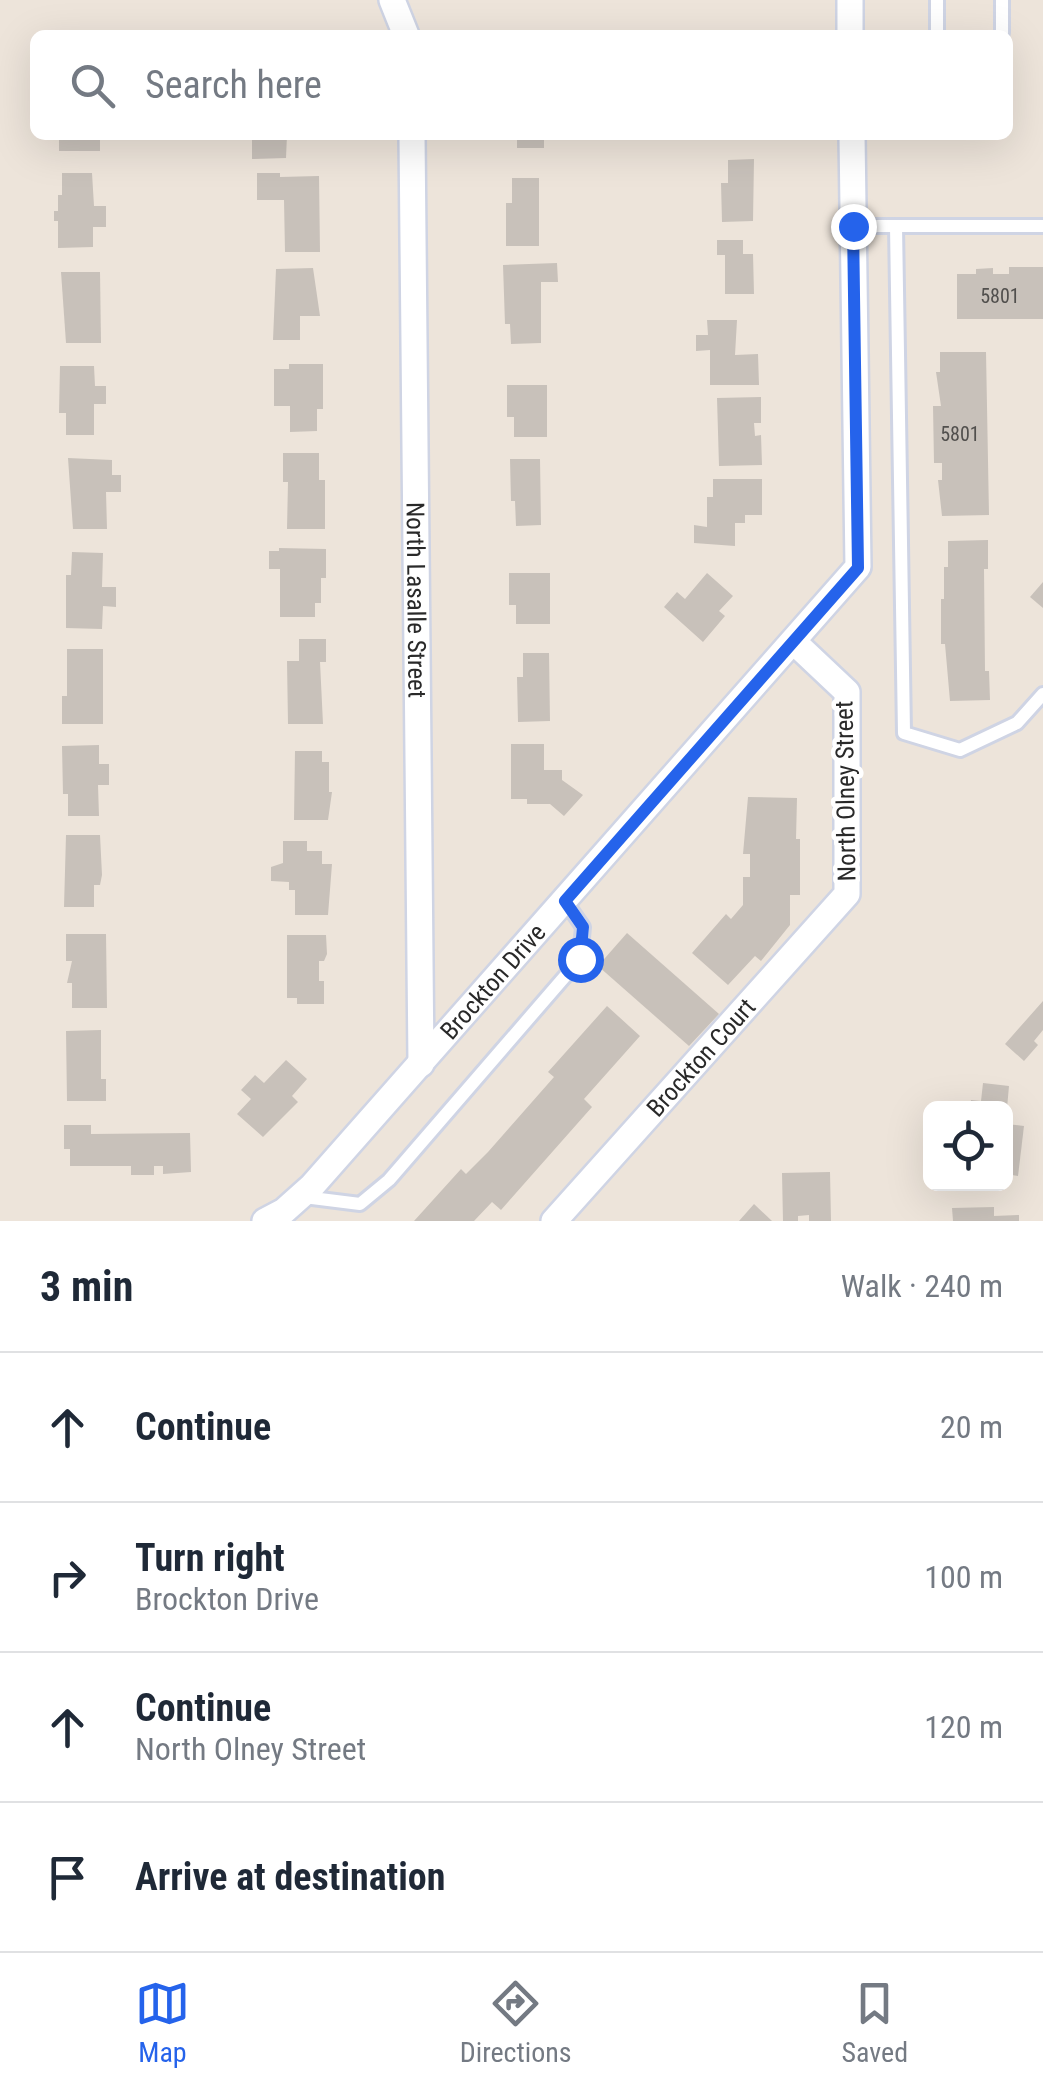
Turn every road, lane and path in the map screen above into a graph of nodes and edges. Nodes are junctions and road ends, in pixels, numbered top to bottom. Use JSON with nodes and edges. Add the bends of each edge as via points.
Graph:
{"nodes":[{"id":1,"x":392,"y":0,"type":"edge"},
{"id":2,"x":850,"y":0,"type":"edge"},
{"id":3,"x":937,"y":0,"type":"edge"},
{"id":4,"x":1002,"y":0,"type":"edge"},
{"id":5,"x":404,"y":30,"type":"edge"},
{"id":6,"x":850,"y":30,"type":"edge"},
{"id":7,"x":937,"y":30,"type":"edge"},
{"id":8,"x":1002,"y":30,"type":"edge"},
{"id":9,"x":412,"y":140,"type":"edge"},
{"id":10,"x":852,"y":140,"type":"edge"},
{"id":11,"x":853,"y":226,"type":"junction"},
{"id":12,"x":896,"y":226,"type":"junction"},
{"id":13,"x":1043,"y":226,"type":"edge"},
{"id":14,"x":794,"y":642,"type":"junction"},
{"id":15,"x":1043,"y":694,"type":"edge"},
{"id":16,"x":847,"y":894,"type":"joint"},
{"id":17,"x":565,"y":901,"type":"junction"},
{"id":18,"x":421,"y":1064,"type":"junction"},
{"id":19,"x":301,"y":1197,"type":"junction"},
{"id":20,"x":265,"y":1221,"type":"edge"},
{"id":21,"x":554,"y":1221,"type":"edge"}],
"edges":[{"from":1,"to":5,"type":"street"},
{"from":2,"to":6,"type":"street"},
{"from":3,"to":7,"type":"lane"},
{"from":4,"to":8,"type":"lane"},
{"from":9,"to":18,"type":"street","name":"North Lasalle Street"},
{"from":10,"to":11,"type":"street"},
{"from":11,"to":12,"type":"lane"},
{"from":11,"to":14,"type":"street","via":[[858,568]]},
{"from":12,"to":13,"type":"lane"},
{"from":12,"to":15,"type":"lane","via":[[904,733],[960,750],[1017,724]]},
{"from":14,"to":16,"type":"street","name":"North Olney Street","via":[[847,692]]},
{"from":14,"to":17,"type":"street","name":"Brockton Drive"},
{"from":16,"to":21,"type":"street","name":"Brockton Court"},
{"from":17,"to":18,"type":"street","name":"Brockton Drive"},
{"from":17,"to":19,"type":"lane","via":[[583,927],[580,959],[389,1180],[360,1204]]},
{"from":18,"to":19,"type":"street","name":"Brockton Drive"},
{"from":19,"to":20,"type":"street","name":"Brockton Drive"}]}
